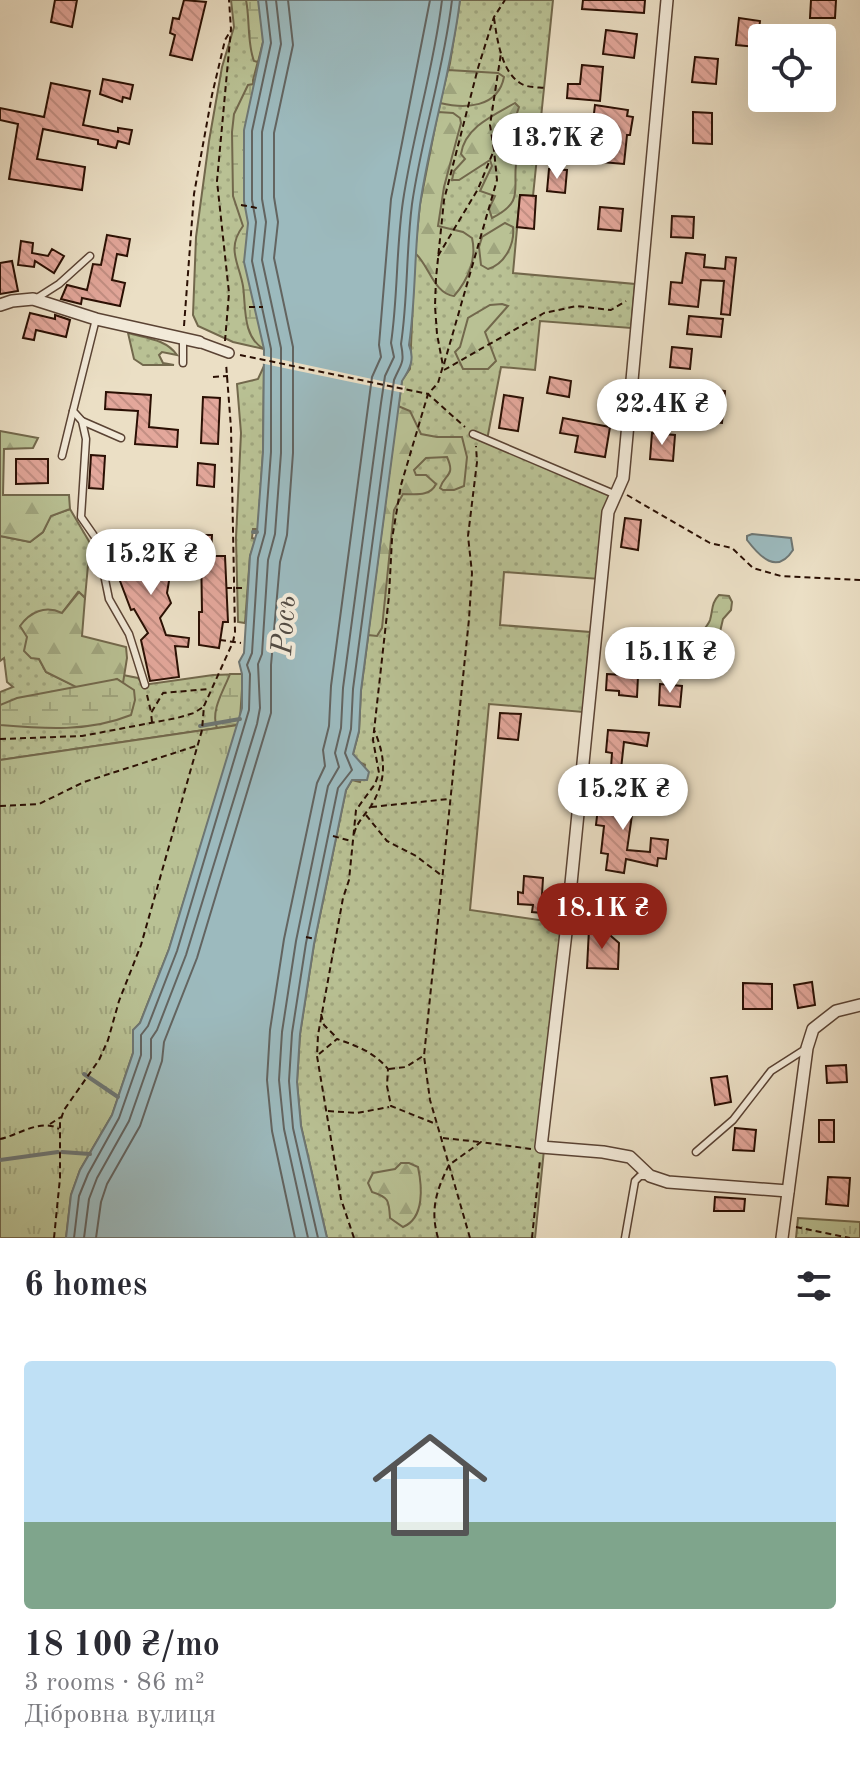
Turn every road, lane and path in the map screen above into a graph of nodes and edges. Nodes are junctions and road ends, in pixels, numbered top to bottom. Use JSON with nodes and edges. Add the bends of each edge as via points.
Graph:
{"nodes":[{"id":1,"x":229,"y":0,"type":"edge"},
{"id":2,"x":504,"y":0,"type":"edge"},
{"id":3,"x":667,"y":0,"type":"edge"},
{"id":4,"x":494,"y":17,"type":"junction"},
{"id":5,"x":231,"y":29,"type":"junction"},
{"id":6,"x":501,"y":53,"type":"junction"},
{"id":7,"x":546,"y":88,"type":"dead end"},
{"id":8,"x":494,"y":150,"type":"junction"},
{"id":9,"x":241,"y":205,"type":"dead end"},
{"id":10,"x":257,"y":208,"type":"dead end"},
{"id":11,"x":90,"y":256,"type":"dead end"},
{"id":12,"x":438,"y":258,"type":"junction"},
{"id":13,"x":640,"y":293,"type":"junction"},
{"id":14,"x":33,"y":299,"type":"junction"},
{"id":15,"x":0,"y":305,"type":"edge"},
{"id":16,"x":249,"y":307,"type":"dead end"},
{"id":17,"x":263,"y":307,"type":"dead end"},
{"id":18,"x":96,"y":319,"type":"junction"},
{"id":19,"x":183,"y":339,"type":"junction"},
{"id":20,"x":199,"y":342,"type":"joint"},
{"id":21,"x":227,"y":352,"type":"junction"},
{"id":22,"x":183,"y":363,"type":"dead end"},
{"id":23,"x":443,"y":366,"type":"junction"},
{"id":24,"x":443,"y":371,"type":"junction"},
{"id":25,"x":228,"y":376,"type":"junction"},
{"id":26,"x":213,"y":377,"type":"dead end"},
{"id":27,"x":428,"y":394,"type":"junction"},
{"id":28,"x":73,"y":411,"type":"junction"},
{"id":29,"x":82,"y":421,"type":"junction"},
{"id":30,"x":473,"y":434,"type":"junction"},
{"id":31,"x":121,"y":438,"type":"dead end"},
{"id":32,"x":62,"y":456,"type":"dead end"},
{"id":33,"x":614,"y":494,"type":"junction"},
{"id":34,"x":860,"y":580,"type":"edge"},
{"id":35,"x":226,"y":588,"type":"dead end"},
{"id":36,"x":234,"y":588,"type":"junction"},
{"id":37,"x":244,"y":588,"type":"dead end"},
{"id":38,"x":220,"y":640,"type":"dead end"},
{"id":39,"x":233,"y":642,"type":"junction"},
{"id":40,"x":241,"y":643,"type":"dead end"},
{"id":41,"x":145,"y":685,"type":"joint"},
{"id":42,"x":210,"y":689,"type":"junction"},
{"id":43,"x":204,"y":706,"type":"junction"},
{"id":44,"x":151,"y":713,"type":"junction"},
{"id":45,"x":152,"y":723,"type":"junction"},
{"id":46,"x":374,"y":729,"type":"junction"},
{"id":47,"x":0,"y":739,"type":"edge"},
{"id":48,"x":197,"y":745,"type":"junction"},
{"id":49,"x":450,"y":799,"type":"junction"},
{"id":50,"x":0,"y":806,"type":"edge"},
{"id":51,"x":370,"y":807,"type":"junction"},
{"id":52,"x":365,"y":815,"type":"junction"},
{"id":53,"x":333,"y":836,"type":"dead end"},
{"id":54,"x":352,"y":841,"type":"junction"},
{"id":55,"x":442,"y":875,"type":"junction"},
{"id":56,"x":306,"y":937,"type":"dead end"},
{"id":57,"x":315,"y":939,"type":"dead end"},
{"id":58,"x":860,"y":1005,"type":"edge"},
{"id":59,"x":321,"y":1013,"type":"junction"},
{"id":60,"x":337,"y":1039,"type":"junction"},
{"id":61,"x":807,"y":1048,"type":"junction"},
{"id":62,"x":317,"y":1056,"type":"junction"},
{"id":63,"x":424,"y":1056,"type":"junction"},
{"id":64,"x":388,"y":1069,"type":"junction"},
{"id":65,"x":391,"y":1106,"type":"junction"},
{"id":66,"x":327,"y":1111,"type":"junction"},
{"id":67,"x":62,"y":1116,"type":"junction"},
{"id":68,"x":50,"y":1124,"type":"junction"},
{"id":69,"x":437,"y":1124,"type":"junction"},
{"id":70,"x":60,"y":1130,"type":"junction"},
{"id":71,"x":441,"y":1138,"type":"junction"},
{"id":72,"x":0,"y":1139,"type":"edge"},
{"id":73,"x":481,"y":1142,"type":"junction"},
{"id":74,"x":541,"y":1147,"type":"junction"},
{"id":75,"x":696,"y":1152,"type":"dead end"},
{"id":76,"x":449,"y":1165,"type":"junction"},
{"id":77,"x":650,"y":1176,"type":"junction"},
{"id":78,"x":788,"y":1191,"type":"junction"},
{"id":79,"x":784,"y":1225,"type":"junction"},
{"id":80,"x":54,"y":1238,"type":"edge"},
{"id":81,"x":354,"y":1238,"type":"edge"},
{"id":82,"x":438,"y":1238,"type":"edge"},
{"id":83,"x":470,"y":1238,"type":"edge"},
{"id":84,"x":532,"y":1238,"type":"edge"},
{"id":85,"x":625,"y":1238,"type":"edge"},
{"id":86,"x":782,"y":1238,"type":"edge"},
{"id":87,"x":850,"y":1238,"type":"edge"}],
"edges":[{"from":1,"to":5,"type":"path"},
{"from":2,"to":4,"type":"path"},
{"from":3,"to":13,"type":"street"},
{"from":4,"to":6,"type":"path"},
{"from":4,"to":12,"type":"path","via":[[444,200]]},
{"from":5,"to":19,"type":"path","via":[[212,95],[194,194]]},
{"from":5,"to":21,"type":"path","via":[[217,181],[229,293]]},
{"from":6,"to":7,"type":"path","via":[[518,82]]},
{"from":6,"to":8,"type":"path","via":[[490,125]]},
{"from":8,"to":12,"type":"path"},
{"from":8,"to":23,"type":"path","via":[[497,180]]},
{"from":9,"to":10,"type":"path"},
{"from":11,"to":14,"type":"lane"},
{"from":12,"to":23,"type":"path","via":[[435,323]]},
{"from":13,"to":24,"type":"path","via":[[611,310],[577,306],[544,313]]},
{"from":13,"to":33,"type":"street","via":[[623,478]]},
{"from":14,"to":15,"type":"street"},
{"from":14,"to":18,"type":"street"},
{"from":16,"to":17,"type":"path"},
{"from":18,"to":19,"type":"street"},
{"from":18,"to":28,"type":"lane"},
{"from":19,"to":20,"type":"street"},
{"from":19,"to":22,"type":"lane"},
{"from":20,"to":21,"type":"street"},
{"from":21,"to":25,"type":"path"},
{"from":21,"to":27,"type":"path"},
{"from":23,"to":24,"type":"path"},
{"from":24,"to":27,"type":"path"},
{"from":25,"to":26,"type":"path"},
{"from":25,"to":36,"type":"path"},
{"from":27,"to":30,"type":"path"},
{"from":27,"to":46,"type":"path","via":[[399,498]]},
{"from":28,"to":29,"type":"lane"},
{"from":28,"to":32,"type":"lane"},
{"from":29,"to":31,"type":"lane"},
{"from":29,"to":41,"type":"lane","via":[[86,439],[81,517],[97,540],[109,599],[129,634]]},
{"from":30,"to":33,"type":"lane"},
{"from":30,"to":49,"type":"path","via":[[477,462],[468,536],[472,573]]},
{"from":33,"to":34,"type":"path","via":[[634,497],[710,543],[732,548],[753,568],[781,576]]},
{"from":33,"to":74,"type":"street","via":[[600,579]]},
{"from":35,"to":36,"type":"path"},
{"from":36,"to":37,"type":"path"},
{"from":36,"to":39,"type":"path"},
{"from":38,"to":39,"type":"path"},
{"from":39,"to":40,"type":"path"},
{"from":39,"to":42,"type":"path"},
{"from":41,"to":44,"type":"path"},
{"from":42,"to":43,"type":"path"},
{"from":42,"to":44,"type":"path","via":[[163,693]]},
{"from":43,"to":45,"type":"path"},
{"from":43,"to":48,"type":"path"},
{"from":44,"to":45,"type":"path"},
{"from":45,"to":47,"type":"path","via":[[82,736]]},
{"from":46,"to":51,"type":"path","via":[[385,758],[382,782]]},
{"from":46,"to":54,"type":"path","via":[[379,773],[356,810]]},
{"from":48,"to":50,"type":"path","via":[[84,782],[39,804]]},
{"from":48,"to":67,"type":"path","via":[[141,945],[108,1040]]},
{"from":49,"to":51,"type":"path"},
{"from":49,"to":55,"type":"path"},
{"from":51,"to":52,"type":"path"},
{"from":52,"to":54,"type":"path","via":[[356,824]]},
{"from":52,"to":55,"type":"path","via":[[387,841]]},
{"from":53,"to":54,"type":"path"},
{"from":54,"to":59,"type":"path"},
{"from":55,"to":63,"type":"path"},
{"from":56,"to":57,"type":"path"},
{"from":58,"to":61,"type":"street","via":[[836,1011],[813,1029]]},
{"from":59,"to":60,"type":"path"},
{"from":59,"to":62,"type":"path"},
{"from":60,"to":62,"type":"path"},
{"from":60,"to":64,"type":"path","via":[[365,1049]]},
{"from":61,"to":75,"type":"lane","via":[[771,1071],[733,1120]]},
{"from":61,"to":78,"type":"street"},
{"from":62,"to":66,"type":"path"},
{"from":63,"to":64,"type":"path","via":[[406,1067]]},
{"from":63,"to":69,"type":"path"},
{"from":64,"to":65,"type":"path"},
{"from":65,"to":66,"type":"path","via":[[357,1113]]},
{"from":65,"to":69,"type":"path"},
{"from":66,"to":81,"type":"path","via":[[341,1199]]},
{"from":67,"to":68,"type":"path"},
{"from":67,"to":70,"type":"path"},
{"from":68,"to":70,"type":"path"},
{"from":68,"to":72,"type":"path"},
{"from":69,"to":71,"type":"path"},
{"from":70,"to":80,"type":"path"},
{"from":71,"to":73,"type":"path"},
{"from":71,"to":76,"type":"path"},
{"from":73,"to":74,"type":"path"},
{"from":73,"to":76,"type":"path"},
{"from":74,"to":77,"type":"street","via":[[630,1157]]},
{"from":74,"to":84,"type":"path"},
{"from":76,"to":82,"type":"path","via":[[436,1192],[433,1220]]},
{"from":76,"to":83,"type":"path"},
{"from":77,"to":78,"type":"street","via":[[668,1182]]},
{"from":77,"to":85,"type":"lane","via":[[635,1181]]},
{"from":78,"to":79,"type":"street"},
{"from":79,"to":86,"type":"street"},
{"from":79,"to":87,"type":"path"}]}
